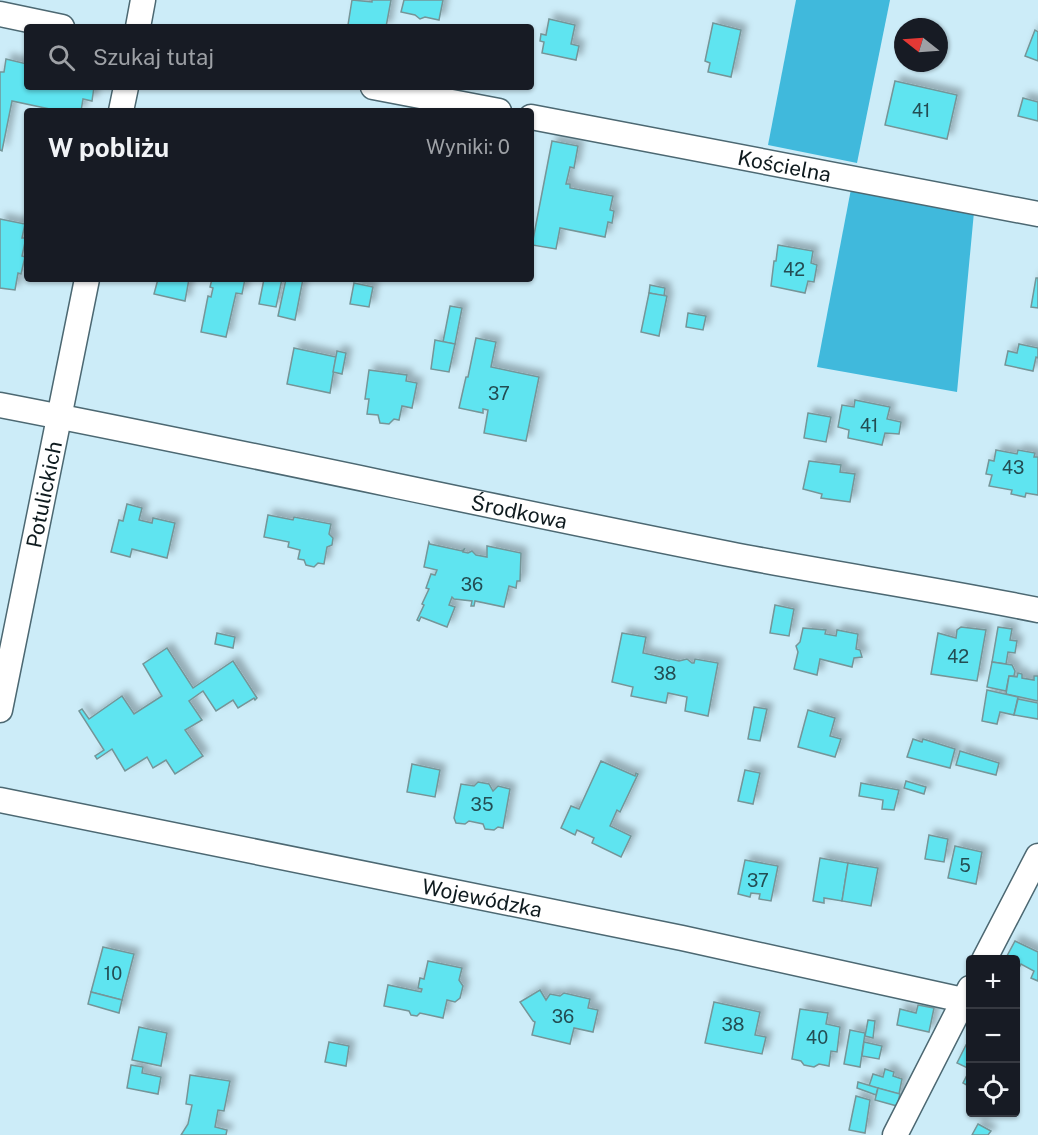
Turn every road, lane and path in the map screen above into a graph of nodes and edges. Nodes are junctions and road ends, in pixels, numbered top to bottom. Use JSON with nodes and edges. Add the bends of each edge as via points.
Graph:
{"nodes":[{"id":1,"x":143,"y":0,"type":"edge"},
{"id":2,"x":0,"y":14,"type":"edge"},
{"id":3,"x":48,"y":24,"type":"edge"},
{"id":4,"x":139,"y":24,"type":"edge"},
{"id":5,"x":125,"y":90,"type":"edge"},
{"id":6,"x":389,"y":90,"type":"edge"},
{"id":7,"x":122,"y":108,"type":"edge"},
{"id":8,"x":483,"y":108,"type":"edge"},
{"id":9,"x":534,"y":118,"type":"edge"},
{"id":10,"x":1038,"y":214,"type":"edge"},
{"id":11,"x":86,"y":282,"type":"edge"},
{"id":12,"x":0,"y":405,"type":"edge"},
{"id":13,"x":59,"y":417,"type":"junction"},
{"id":14,"x":1038,"y":610,"type":"edge"},
{"id":15,"x":0,"y":710,"type":"edge"},
{"id":16,"x":0,"y":800,"type":"edge"},
{"id":17,"x":1038,"y":856,"type":"edge"},
{"id":18,"x":987,"y":955,"type":"edge"},
{"id":19,"x":966,"y":993,"type":"edge"},
{"id":20,"x":966,"y":995,"type":"edge"},
{"id":21,"x":895,"y":1135,"type":"edge"}],
"edges":[{"from":1,"to":4,"type":"street"},
{"from":2,"to":3,"type":"street"},
{"from":5,"to":7,"type":"street"},
{"from":6,"to":8,"type":"street"},
{"from":9,"to":10,"type":"street","name":"Kościelna"},
{"from":11,"to":13,"type":"street","name":"Potulickich"},
{"from":12,"to":13,"type":"street","name":"Środkowa"},
{"from":13,"to":14,"type":"street","name":"Środkowa","via":[[731,554]]},
{"from":13,"to":15,"type":"street","name":"Potulickich"},
{"from":16,"to":19,"type":"street","name":"Wojewódzka"},
{"from":17,"to":18,"type":"street"},
{"from":20,"to":21,"type":"street"}]}
